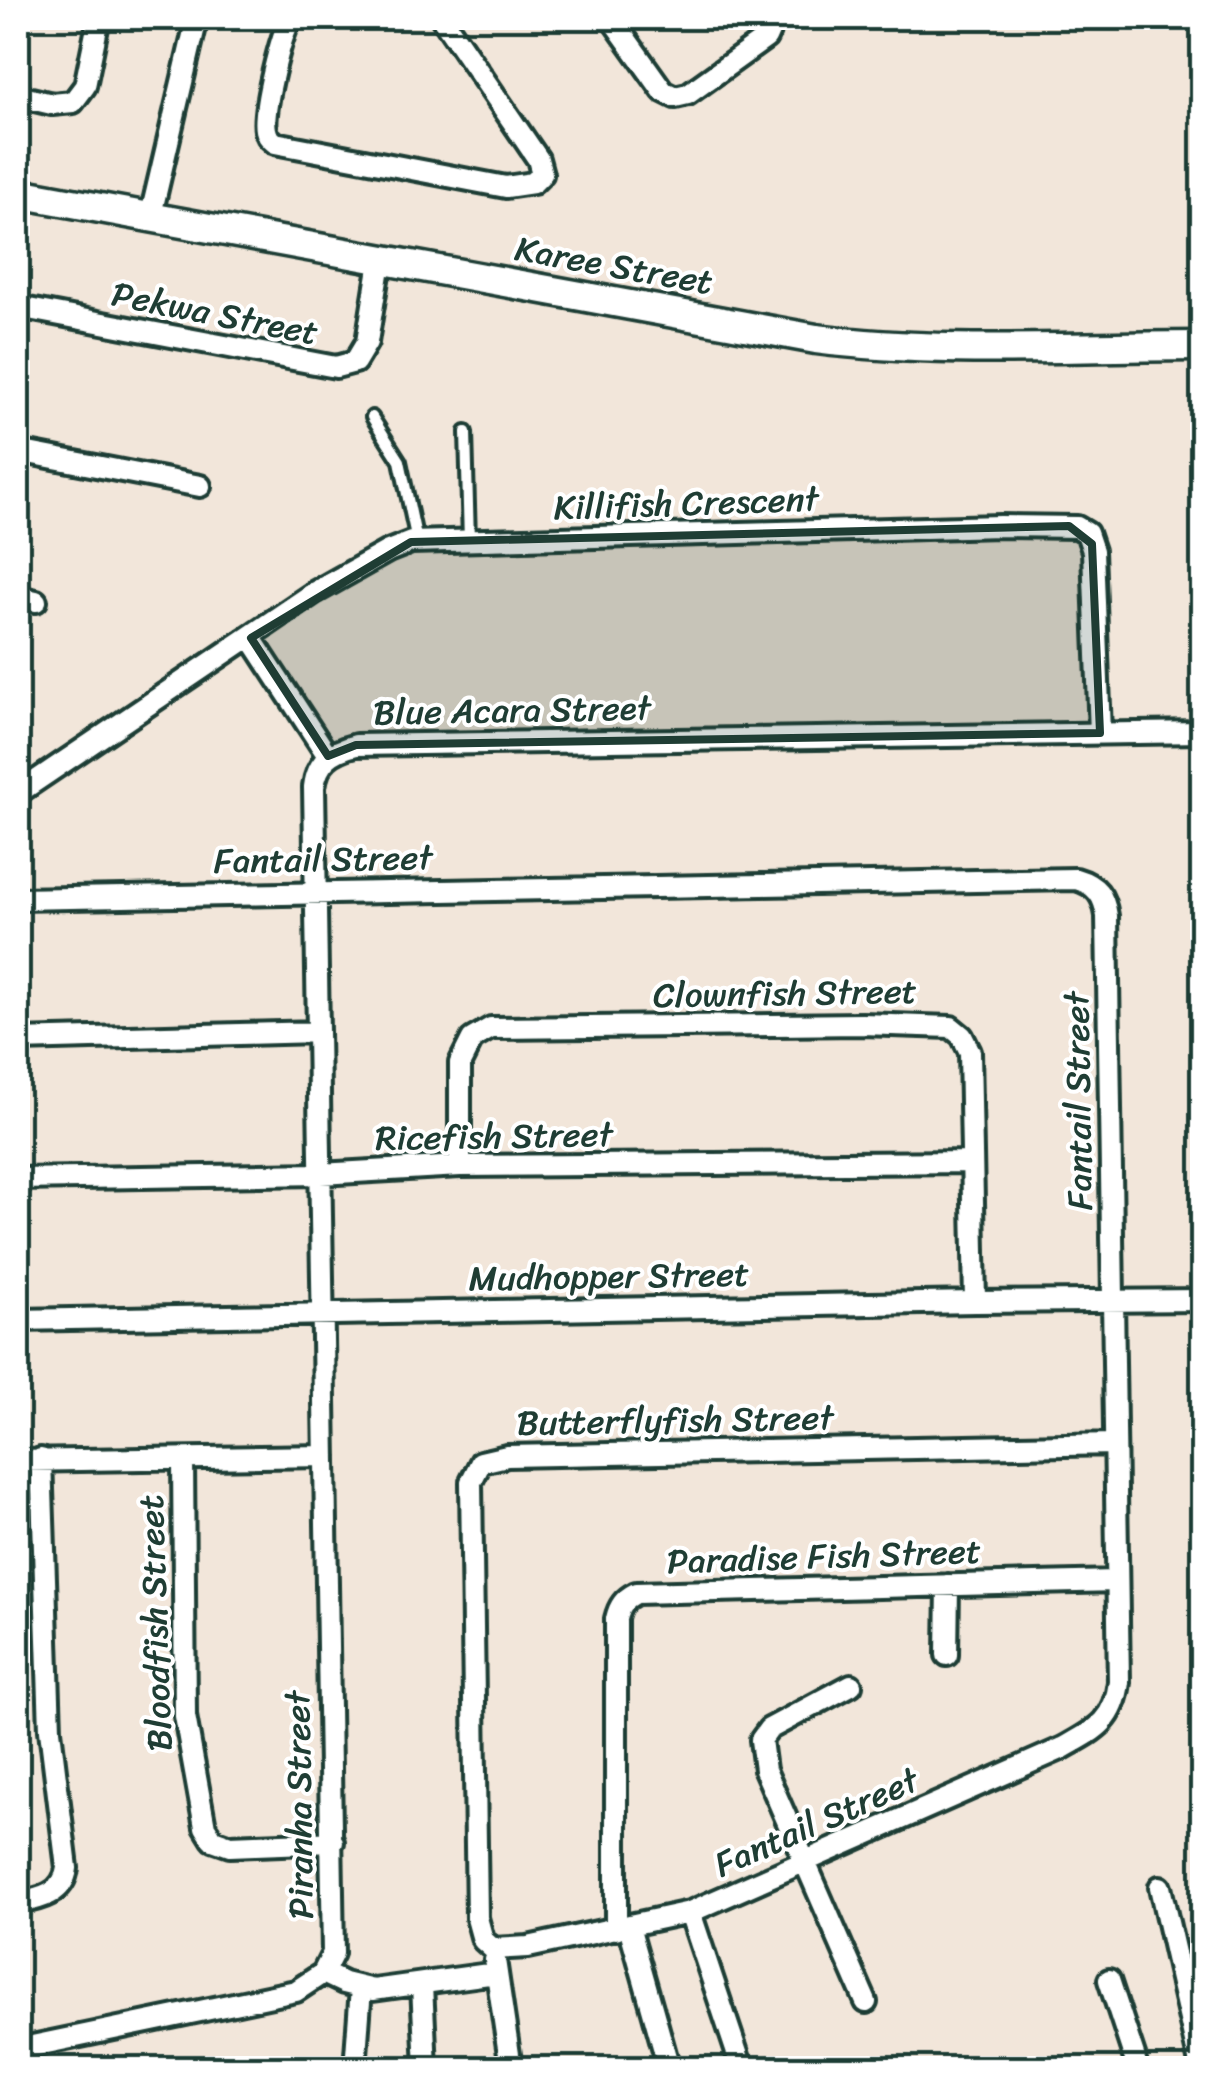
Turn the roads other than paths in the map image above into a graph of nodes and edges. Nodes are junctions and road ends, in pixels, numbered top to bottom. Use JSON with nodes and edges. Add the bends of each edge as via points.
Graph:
{"nodes":[{"id":1,"x":99,"y":18,"type":"edge"},
{"id":2,"x":197,"y":18,"type":"edge"},
{"id":3,"x":292,"y":18,"type":"edge"},
{"id":4,"x":442,"y":18,"type":"edge"},
{"id":5,"x":612,"y":18,"type":"edge"},
{"id":6,"x":774,"y":18,"type":"edge"},
{"id":7,"x":18,"y":96,"type":"edge"},
{"id":8,"x":18,"y":193,"type":"edge"},
{"id":9,"x":150,"y":219,"type":"junction"},
{"id":10,"x":380,"y":261,"type":"junction"},
{"id":11,"x":18,"y":308,"type":"edge"},
{"id":12,"x":1197,"y":349,"type":"edge"},
{"id":13,"x":372,"y":417,"type":"dead end"},
{"id":14,"x":466,"y":432,"type":"dead end"},
{"id":15,"x":18,"y":451,"type":"edge"},
{"id":16,"x":200,"y":486,"type":"dead end"},
{"id":17,"x":469,"y":541,"type":"junction"},
{"id":18,"x":418,"y":542,"type":"junction"},
{"id":19,"x":251,"y":638,"type":"junction"},
{"id":20,"x":1202,"y":732,"type":"edge"},
{"id":21,"x":1100,"y":734,"type":"junction"},
{"id":22,"x":328,"y":756,"type":"junction"},
{"id":23,"x":18,"y":793,"type":"edge"},
{"id":24,"x":317,"y":894,"type":"junction"},
{"id":25,"x":18,"y":899,"type":"edge"},
{"id":26,"x":318,"y":1032,"type":"junction"},
{"id":27,"x":18,"y":1040,"type":"edge"},
{"id":28,"x":972,"y":1162,"type":"junction"},
{"id":29,"x":460,"y":1166,"type":"junction"},
{"id":30,"x":320,"y":1174,"type":"junction"},
{"id":31,"x":18,"y":1178,"type":"edge"},
{"id":32,"x":1202,"y":1300,"type":"edge"},
{"id":33,"x":975,"y":1302,"type":"junction"},
{"id":34,"x":1114,"y":1302,"type":"junction"},
{"id":35,"x":324,"y":1315,"type":"junction"},
{"id":36,"x":18,"y":1320,"type":"edge"},
{"id":37,"x":1114,"y":1444,"type":"junction"},
{"id":38,"x":325,"y":1456,"type":"junction"},
{"id":39,"x":40,"y":1459,"type":"junction"},
{"id":40,"x":183,"y":1459,"type":"junction"},
{"id":41,"x":18,"y":1461,"type":"edge"},
{"id":42,"x":1118,"y":1581,"type":"junction"},
{"id":43,"x":948,"y":1584,"type":"junction"},
{"id":44,"x":947,"y":1655,"type":"dead end"},
{"id":45,"x":851,"y":1685,"type":"dead end"},
{"id":46,"x":333,"y":1842,"type":"junction"},
{"id":47,"x":803,"y":1864,"type":"junction"},
{"id":48,"x":1160,"y":1887,"type":"dead end"},
{"id":49,"x":18,"y":1903,"type":"edge"},
{"id":50,"x":690,"y":1912,"type":"junction"},
{"id":51,"x":623,"y":1928,"type":"junction"},
{"id":52,"x":488,"y":1944,"type":"junction"},
{"id":53,"x":324,"y":1973,"type":"junction"},
{"id":54,"x":496,"y":1973,"type":"junction"},
{"id":55,"x":1108,"y":1980,"type":"dead end"},
{"id":56,"x":422,"y":1985,"type":"junction"},
{"id":57,"x":361,"y":1988,"type":"junction"},
{"id":58,"x":866,"y":2002,"type":"dead end"},
{"id":59,"x":18,"y":2049,"type":"edge"},
{"id":60,"x":355,"y":2068,"type":"edge"},
{"id":61,"x":426,"y":2068,"type":"edge"},
{"id":62,"x":512,"y":2068,"type":"edge"},
{"id":63,"x":669,"y":2068,"type":"edge"},
{"id":64,"x":742,"y":2068,"type":"edge"},
{"id":65,"x":1138,"y":2068,"type":"edge"},
{"id":66,"x":1201,"y":2068,"type":"edge"}],
"edges":[{"from":1,"to":7,"type":"street","via":[[85,86],[73,102]]},
{"from":2,"to":9,"type":"street"},
{"from":3,"to":4,"type":"street","via":[[266,118],[270,139],[506,187],[539,180],[538,159]]},
{"from":5,"to":6,"type":"street","via":[[663,91],[675,97],[766,38]]},
{"from":8,"to":9,"type":"street","name":"Karee Street"},
{"from":9,"to":10,"type":"street","name":"Karee Street"},
{"from":10,"to":11,"type":"street","name":"Pekwa Street","via":[[362,354],[336,368]]},
{"from":10,"to":12,"type":"street","name":"Karee Street","via":[[866,345]]},
{"from":13,"to":18,"type":"lane","via":[[400,461]]},
{"from":14,"to":17,"type":"lane"},
{"from":15,"to":16,"type":"street"},
{"from":17,"to":18,"type":"street","name":"Killifish Crescent"},
{"from":17,"to":21,"type":"street","name":"Killifish Crescent","via":[[1077,527],[1092,544]]},
{"from":18,"to":19,"type":"street","name":"Killifish Crescent","via":[[397,546],[316,592]]},
{"from":19,"to":22,"type":"street"},
{"from":19,"to":23,"type":"street","name":"Killifish Crescent"},
{"from":20,"to":21,"type":"street","name":"Blue Acara Street"},
{"from":21,"to":22,"type":"street","name":"Blue Acara Street","via":[[356,745]]},
{"from":22,"to":24,"type":"street","name":"Blue Acara Street","via":[[314,780]]},
{"from":24,"to":25,"type":"street","name":"Fantail Street"},
{"from":24,"to":26,"type":"street","name":"Blue Acara Street"},
{"from":24,"to":34,"type":"street","name":"Fantail Street","via":[[1087,882],[1102,896],[1107,916]]},
{"from":26,"to":27,"type":"street"},
{"from":26,"to":30,"type":"street","name":"Blue Acara Street"},
{"from":28,"to":29,"type":"street","name":"Ricefish Street"},
{"from":28,"to":29,"type":"street","name":"Clownfish Street","via":[[970,1052],[962,1036],[932,1024],[862,1024],[484,1030],[466,1046],[460,1063]]},
{"from":28,"to":33,"type":"street","name":"Clownfish Street"},
{"from":29,"to":30,"type":"street","name":"Ricefish Street"},
{"from":30,"to":31,"type":"street","name":"Ricefish Street"},
{"from":30,"to":35,"type":"street","name":"Blue Acara Street"},
{"from":32,"to":34,"type":"street","name":"Mudhopper Street"},
{"from":33,"to":34,"type":"street","name":"Mudhopper Street"},
{"from":33,"to":35,"type":"street","name":"Mudhopper Street"},
{"from":34,"to":37,"type":"street","name":"Fantail Street"},
{"from":35,"to":36,"type":"street","name":"Mudhopper Street"},
{"from":35,"to":38,"type":"street","name":"Piranha Street"},
{"from":37,"to":42,"type":"street","name":"Fantail Street"},
{"from":37,"to":52,"type":"street","name":"Butterflyfish Street","via":[[507,1456],[481,1462],[471,1482],[471,1515],[477,1918]]},
{"from":38,"to":40,"type":"street"},
{"from":38,"to":46,"type":"street","name":"Piranha Street"},
{"from":39,"to":40,"type":"street"},
{"from":39,"to":41,"type":"street"},
{"from":39,"to":49,"type":"street","via":[[50,1730],[67,1868],[57,1890]]},
{"from":40,"to":46,"type":"street","name":"Bloodfish Street","via":[[185,1716],[205,1827],[212,1840],[230,1846]]},
{"from":42,"to":43,"type":"street","name":"Paradise Fish Street"},
{"from":42,"to":47,"type":"street","name":"Fantail Street","via":[[1119,1682],[1115,1707],[1100,1725],[1063,1748]]},
{"from":43,"to":44,"type":"street"},
{"from":43,"to":51,"type":"street","name":"Paradise Fish Street","via":[[636,1593],[622,1603],[616,1634]]},
{"from":45,"to":47,"type":"street","via":[[769,1729],[761,1740],[765,1770]]},
{"from":46,"to":53,"type":"street","name":"Piranha Street","via":[[335,1940]]},
{"from":47,"to":50,"type":"street","name":"Fantail Street"},
{"from":47,"to":58,"type":"street"},
{"from":48,"to":66,"type":"street"},
{"from":50,"to":51,"type":"street","name":"Fantail Street"},
{"from":50,"to":64,"type":"street"},
{"from":51,"to":52,"type":"street","name":"Fantail Street","via":[[528,1946]]},
{"from":51,"to":63,"type":"street"},
{"from":52,"to":54,"type":"street"},
{"from":53,"to":57,"type":"street"},
{"from":53,"to":59,"type":"street","via":[[296,1991]]},
{"from":54,"to":56,"type":"street"},
{"from":54,"to":62,"type":"street"},
{"from":55,"to":65,"type":"street"},
{"from":56,"to":57,"type":"street"},
{"from":56,"to":61,"type":"street"},
{"from":57,"to":60,"type":"street"}]}
